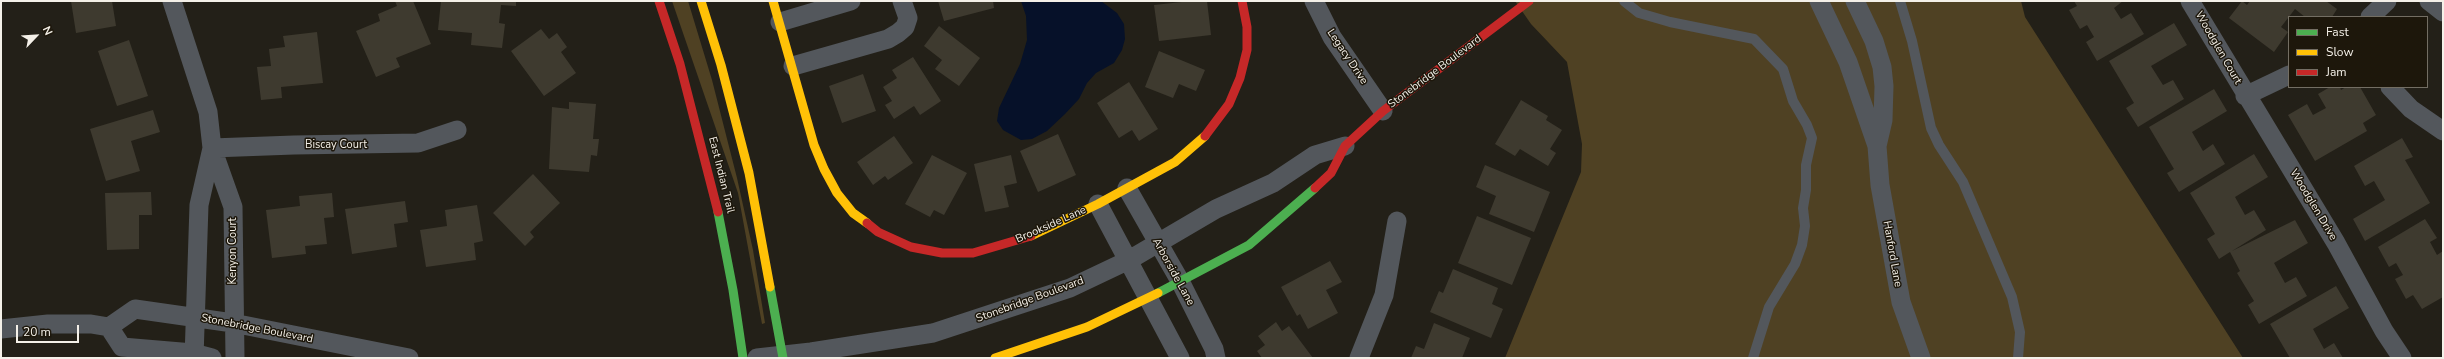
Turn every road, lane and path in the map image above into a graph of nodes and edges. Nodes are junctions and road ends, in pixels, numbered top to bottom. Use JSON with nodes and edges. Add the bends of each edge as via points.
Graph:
{"nodes":[{"id":1,"x":172,"y":1,"type":"edge"},
{"id":2,"x":660,"y":1,"type":"edge"},
{"id":3,"x":701,"y":1,"type":"edge"},
{"id":4,"x":773,"y":1,"type":"edge"},
{"id":5,"x":851,"y":1,"type":"edge"},
{"id":6,"x":902,"y":1,"type":"edge"},
{"id":7,"x":1242,"y":1,"type":"edge"},
{"id":8,"x":1314,"y":1,"type":"edge"},
{"id":9,"x":1529,"y":1,"type":"edge"},
{"id":10,"x":1624,"y":1,"type":"edge"},
{"id":11,"x":1819,"y":1,"type":"edge"},
{"id":12,"x":1855,"y":1,"type":"edge"},
{"id":13,"x":1900,"y":1,"type":"edge"},
{"id":14,"x":2190,"y":1,"type":"edge"},
{"id":15,"x":2387,"y":1,"type":"edge"},
{"id":16,"x":2429,"y":1,"type":"edge"},
{"id":17,"x":2443,"y":12,"type":"edge"},
{"id":18,"x":2371,"y":16,"type":"edge"},
{"id":19,"x":780,"y":22,"type":"junction"},
{"id":20,"x":793,"y":66,"type":"junction"},
{"id":21,"x":2288,"y":75,"type":"edge"},
{"id":22,"x":2391,"y":88,"type":"edge"},
{"id":23,"x":2245,"y":96,"type":"junction"},
{"id":24,"x":1383,"y":111,"type":"junction"},
{"id":25,"x":457,"y":130,"type":"dead end"},
{"id":26,"x":2443,"y":131,"type":"edge"},
{"id":27,"x":1345,"y":146,"type":"junction"},
{"id":28,"x":1877,"y":146,"type":"junction"},
{"id":29,"x":212,"y":148,"type":"junction"},
{"id":30,"x":1127,"y":188,"type":"junction"},
{"id":31,"x":1098,"y":204,"type":"junction"},
{"id":32,"x":1397,"y":221,"type":"dead end"},
{"id":33,"x":1158,"y":244,"type":"junction"},
{"id":34,"x":1128,"y":260,"type":"junction"},
{"id":35,"x":1180,"y":282,"type":"junction"},
{"id":36,"x":1149,"y":297,"type":"junction"},
{"id":37,"x":197,"y":317,"type":"junction"},
{"id":38,"x":233,"y":323,"type":"junction"},
{"id":39,"x":109,"y":327,"type":"junction"},
{"id":40,"x":1,"y":329,"type":"edge"},
{"id":41,"x":194,"y":355,"type":"edge"},
{"id":42,"x":783,"y":356,"type":"edge"},
{"id":43,"x":212,"y":358,"type":"edge"},
{"id":44,"x":235,"y":358,"type":"edge"},
{"id":45,"x":409,"y":358,"type":"edge"},
{"id":46,"x":743,"y":358,"type":"edge"},
{"id":47,"x":757,"y":358,"type":"edge"},
{"id":48,"x":995,"y":358,"type":"edge"},
{"id":49,"x":1180,"y":358,"type":"edge"},
{"id":50,"x":1216,"y":358,"type":"edge"},
{"id":51,"x":1359,"y":358,"type":"edge"},
{"id":52,"x":1752,"y":358,"type":"edge"},
{"id":53,"x":1921,"y":358,"type":"edge"},
{"id":54,"x":2018,"y":358,"type":"edge"},
{"id":55,"x":2402,"y":358,"type":"edge"}],
"edges":[{"from":1,"to":29,"type":"street","name":"Kenyon Court","via":[[208,112]]},
{"from":2,"to":46,"type":"street","name":"East Indian Trail","via":[[680,64],[713,188],[734,290]]},
{"from":3,"to":42,"type":"street","via":[[749,172]]},
{"from":4,"to":19,"type":"street","name":"Brookside Lane"},
{"from":5,"to":19,"type":"street"},
{"from":6,"to":20,"type":"street","via":[[908,18],[905,26],[888,39]]},
{"from":7,"to":30,"type":"street","name":"Brookside Lane","via":[[1247,27],[1246,50],[1240,78],[1229,104],[1198,144],[1175,162]]},
{"from":8,"to":24,"type":"street","name":"Legacy Drive","via":[[1332,37]]},
{"from":9,"to":24,"type":"street","name":"Stonebridge Boulevard"},
{"from":10,"to":52,"type":"lane","via":[[1639,13],[1754,39],[1783,68],[1793,100],[1812,138],[1806,165],[1803,208],[1805,226],[1802,245],[1795,264],[1769,307]]},
{"from":11,"to":28,"type":"street","name":"Hanford Lane","via":[[1848,62]]},
{"from":12,"to":28,"type":"street","name":"Hanford Lane","via":[[1874,41],[1882,67],[1883,120]]},
{"from":13,"to":54,"type":"lane","via":[[1912,41],[1931,128],[1964,182],[2012,297],[2020,332]]},
{"from":14,"to":23,"type":"street","name":"Woodglen Court"},
{"from":15,"to":18,"type":"street"},
{"from":16,"to":17,"type":"street"},
{"from":19,"to":20,"type":"street","name":"Brookside Lane"},
{"from":20,"to":31,"type":"street","name":"Brookside Lane","via":[[814,145],[837,193],[853,213],[878,232],[911,247],[942,253],[973,252],[1031,236]]},
{"from":21,"to":23,"type":"street"},
{"from":22,"to":26,"type":"street","via":[[2411,109]]},
{"from":23,"to":55,"type":"street","name":"Woodglen Drive","via":[[2336,242],[2384,331]]},
{"from":24,"to":27,"type":"street","name":"Stonebridge Boulevard"},
{"from":25,"to":29,"type":"street","name":"Biscay Court","via":[[418,143]]},
{"from":27,"to":33,"type":"street","name":"Stonebridge Boulevard","via":[[1315,155],[1272,183],[1216,209]]},
{"from":27,"to":35,"type":"street","name":"Stonebridge Boulevard","via":[[1331,173],[1294,208],[1249,245]]},
{"from":28,"to":53,"type":"street","name":"Hanford Lane","via":[[1880,185],[1901,302]]},
{"from":29,"to":37,"type":"street","name":"Kenyon Court","via":[[199,206]]},
{"from":29,"to":38,"type":"street","name":"Kenyon Court","via":[[233,207]]},
{"from":30,"to":31,"type":"street","name":"Brookside Lane"},
{"from":30,"to":33,"type":"street","name":"Arborside Lane"},
{"from":31,"to":34,"type":"street"},
{"from":32,"to":51,"type":"street","via":[[1384,296]]},
{"from":33,"to":34,"type":"street","name":"Stonebridge Boulevard"},
{"from":33,"to":35,"type":"street","name":"Arborside Lane"},
{"from":34,"to":36,"type":"street"},
{"from":34,"to":42,"type":"street","name":"Stonebridge Boulevard","via":[[1070,288],[933,333]]},
{"from":35,"to":36,"type":"street","name":"Stonebridge Boulevard"},
{"from":35,"to":50,"type":"street","name":"Arborside Lane"},
{"from":36,"to":48,"type":"street","name":"Stonebridge Boulevard","via":[[1087,327]]},
{"from":36,"to":49,"type":"street"},
{"from":37,"to":38,"type":"street","name":"Stonebridge Boulevard"},
{"from":37,"to":39,"type":"street","name":"Stonebridge Boulevard","via":[[135,308]]},
{"from":37,"to":41,"type":"street","name":"Kenyon Court"},
{"from":38,"to":44,"type":"street","name":"Kenyon Court"},
{"from":38,"to":45,"type":"street","name":"Stonebridge Boulevard"},
{"from":39,"to":40,"type":"street","via":[[91,324],[48,324]]},
{"from":39,"to":41,"type":"street","via":[[122,347]]},
{"from":41,"to":43,"type":"street"},
{"from":42,"to":47,"type":"street","name":"Stonebridge Boulevard"}]}
